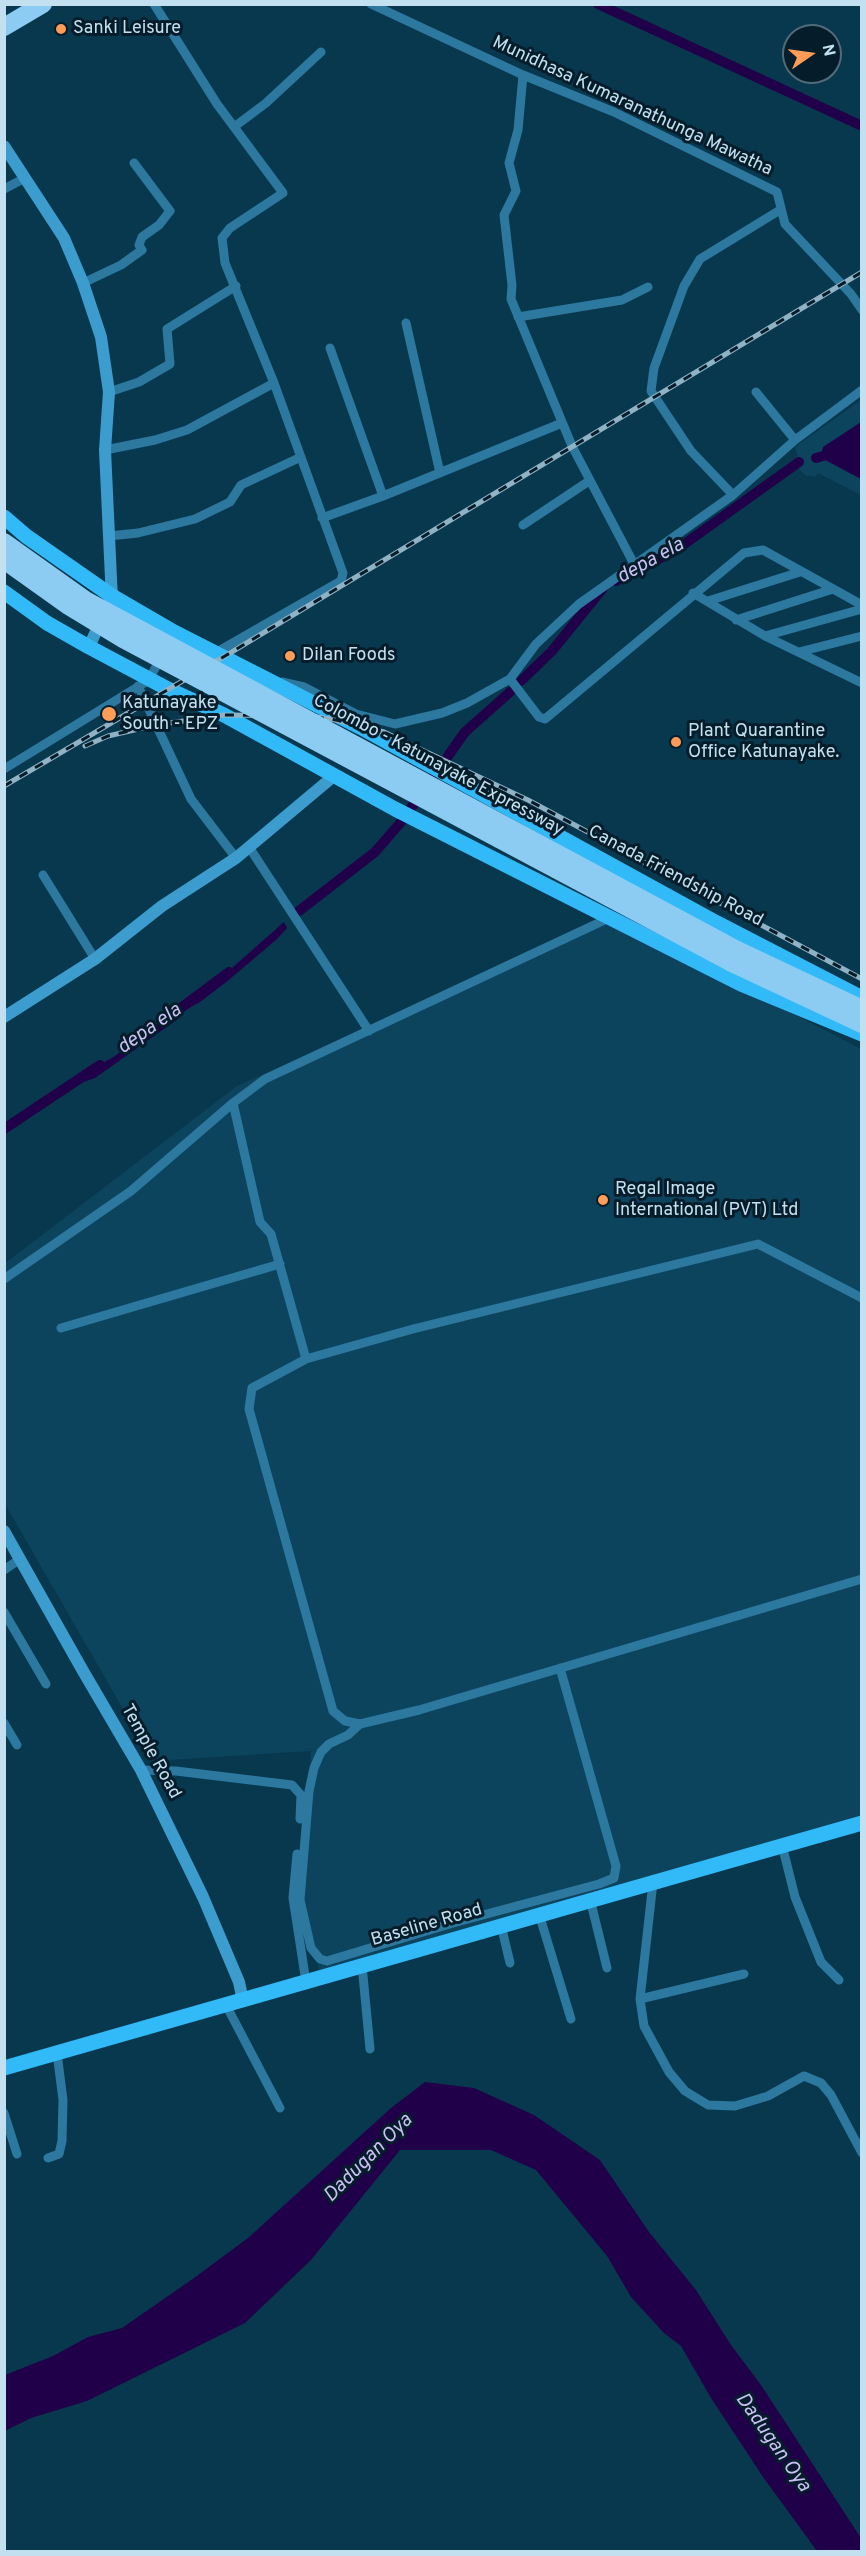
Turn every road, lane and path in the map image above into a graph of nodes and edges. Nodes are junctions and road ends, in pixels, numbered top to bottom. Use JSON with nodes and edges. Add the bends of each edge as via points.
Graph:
{"nodes":[{"id":1,"x":23,"y":4,"type":"edge"},
{"id":2,"x":43,"y":4,"type":"edge"},
{"id":3,"x":154,"y":4,"type":"edge"},
{"id":4,"x":371,"y":4,"type":"edge"},
{"id":5,"x":4,"y":16,"type":"edge"},
{"id":6,"x":4,"y":27,"type":"edge"},
{"id":7,"x":321,"y":52,"type":"dead end"},
{"id":8,"x":523,"y":75,"type":"junction"},
{"id":9,"x":234,"y":127,"type":"junction"},
{"id":10,"x":4,"y":146,"type":"edge"},
{"id":11,"x":134,"y":163,"type":"dead end"},
{"id":12,"x":25,"y":178,"type":"junction"},
{"id":13,"x":4,"y":189,"type":"edge"},
{"id":14,"x":780,"y":210,"type":"junction"},
{"id":15,"x":83,"y":283,"type":"junction"},
{"id":16,"x":236,"y":286,"type":"junction"},
{"id":17,"x":648,"y":287,"type":"dead end"},
{"id":18,"x":861,"y":310,"type":"edge"},
{"id":19,"x":519,"y":317,"type":"junction"},
{"id":20,"x":406,"y":322,"type":"dead end"},
{"id":21,"x":330,"y":348,"type":"dead end"},
{"id":22,"x":274,"y":383,"type":"junction"},
{"id":23,"x":861,"y":390,"type":"edge"},
{"id":24,"x":109,"y":392,"type":"junction"},
{"id":25,"x":756,"y":392,"type":"dead end"},
{"id":26,"x":562,"y":423,"type":"junction"},
{"id":27,"x":795,"y":440,"type":"junction"},
{"id":28,"x":105,"y":450,"type":"junction"},
{"id":29,"x":301,"y":457,"type":"junction"},
{"id":30,"x":440,"y":473,"type":"junction"},
{"id":31,"x":590,"y":481,"type":"junction"},
{"id":32,"x":733,"y":495,"type":"junction"},
{"id":33,"x":384,"y":496,"type":"junction"},
{"id":34,"x":4,"y":517,"type":"edge"},
{"id":35,"x":322,"y":518,"type":"junction"},
{"id":36,"x":523,"y":525,"type":"dead end"},
{"id":37,"x":109,"y":536,"type":"junction"},
{"id":38,"x":4,"y":542,"type":"edge"},
{"id":39,"x":4,"y":560,"type":"edge"},
{"id":40,"x":635,"y":566,"type":"junction"},
{"id":41,"x":800,"y":572,"type":"junction"},
{"id":42,"x":833,"y":589,"type":"junction"},
{"id":43,"x":4,"y":592,"type":"edge"},
{"id":44,"x":693,"y":593,"type":"junction"},
{"id":45,"x":112,"y":596,"type":"junction"},
{"id":46,"x":708,"y":601,"type":"junction"},
{"id":47,"x":861,"y":607,"type":"edge"},
{"id":48,"x":736,"y":620,"type":"junction"},
{"id":49,"x":174,"y":632,"type":"junction"},
{"id":50,"x":765,"y":636,"type":"junction"},
{"id":51,"x":861,"y":636,"type":"edge"},
{"id":52,"x":89,"y":647,"type":"junction"},
{"id":53,"x":217,"y":652,"type":"junction"},
{"id":54,"x":799,"y":652,"type":"junction"},
{"id":55,"x":510,"y":679,"type":"junction"},
{"id":56,"x":144,"y":683,"type":"junction"},
{"id":57,"x":861,"y":683,"type":"edge"},
{"id":58,"x":277,"y":684,"type":"junction"},
{"id":59,"x":4,"y":769,"type":"edge"},
{"id":60,"x":335,"y":775,"type":"junction"},
{"id":61,"x":249,"y":847,"type":"junction"},
{"id":62,"x":236,"y":858,"type":"junction"},
{"id":63,"x":44,"y":875,"type":"dead end"},
{"id":64,"x":609,"y":918,"type":"junction"},
{"id":65,"x":735,"y":956,"type":"junction"},
{"id":66,"x":95,"y":959,"type":"junction"},
{"id":67,"x":861,"y":998,"type":"edge"},
{"id":68,"x":861,"y":1009,"type":"edge"},
{"id":69,"x":4,"y":1017,"type":"edge"},
{"id":70,"x":861,"y":1024,"type":"edge"},
{"id":71,"x":369,"y":1031,"type":"junction"},
{"id":72,"x":861,"y":1034,"type":"edge"},
{"id":73,"x":233,"y":1104,"type":"junction"},
{"id":74,"x":280,"y":1264,"type":"junction"},
{"id":75,"x":4,"y":1279,"type":"edge"},
{"id":76,"x":861,"y":1298,"type":"edge"},
{"id":77,"x":61,"y":1328,"type":"dead end"},
{"id":78,"x":306,"y":1359,"type":"junction"},
{"id":79,"x":4,"y":1531,"type":"edge"},
{"id":80,"x":20,"y":1558,"type":"junction"},
{"id":81,"x":4,"y":1570,"type":"edge"},
{"id":82,"x":861,"y":1580,"type":"edge"},
{"id":83,"x":4,"y":1612,"type":"edge"},
{"id":84,"x":560,"y":1668,"type":"junction"},
{"id":85,"x":46,"y":1684,"type":"dead end"},
{"id":86,"x":4,"y":1723,"type":"edge"},
{"id":87,"x":360,"y":1724,"type":"junction"},
{"id":88,"x":17,"y":1745,"type":"dead end"},
{"id":89,"x":141,"y":1770,"type":"junction"},
{"id":90,"x":861,"y":1823,"type":"edge"},
{"id":91,"x":782,"y":1845,"type":"junction"},
{"id":92,"x":653,"y":1882,"type":"junction"},
{"id":93,"x":590,"y":1899,"type":"junction"},
{"id":94,"x":539,"y":1914,"type":"junction"},
{"id":95,"x":501,"y":1925,"type":"junction"},
{"id":96,"x":510,"y":1963,"type":"dead end"},
{"id":97,"x":362,"y":1965,"type":"junction"},
{"id":98,"x":608,"y":1968,"type":"dead end"},
{"id":99,"x":744,"y":1974,"type":"dead end"},
{"id":100,"x":839,"y":1980,"type":"dead end"},
{"id":101,"x":306,"y":1982,"type":"junction"},
{"id":102,"x":640,"y":1999,"type":"junction"},
{"id":103,"x":243,"y":2001,"type":"junction"},
{"id":104,"x":226,"y":2006,"type":"junction"},
{"id":105,"x":572,"y":2019,"type":"dead end"},
{"id":106,"x":370,"y":2049,"type":"dead end"},
{"id":107,"x":57,"y":2053,"type":"junction"},
{"id":108,"x":4,"y":2068,"type":"edge"},
{"id":109,"x":280,"y":2108,"type":"dead end"},
{"id":110,"x":4,"y":2113,"type":"edge"},
{"id":111,"x":861,"y":2153,"type":"edge"},
{"id":112,"x":17,"y":2154,"type":"dead end"},
{"id":113,"x":48,"y":2158,"type":"dead end"}],
"edges":[{"from":1,"to":5,"type":"highway"},
{"from":2,"to":6,"type":"highway"},
{"from":3,"to":9,"type":"street"},
{"from":4,"to":8,"type":"street","name":"Munidhasa Kumaranathunga Mawatha"},
{"from":7,"to":9,"type":"street"},
{"from":8,"to":14,"type":"street","name":"Munidhasa Kumaranathunga Mawatha","via":[[614,112],[748,176],[777,192]]},
{"from":8,"to":19,"type":"street","via":[[518,130],[509,163],[516,191],[504,215],[511,299]]},
{"from":9,"to":16,"type":"street","via":[[283,193],[230,228],[222,238],[225,263]]},
{"from":10,"to":12,"type":"street"},
{"from":11,"to":15,"type":"street","via":[[170,211],[159,225],[141,237],[141,250],[121,265]]},
{"from":12,"to":13,"type":"street"},
{"from":12,"to":15,"type":"street","via":[[64,238]]},
{"from":14,"to":18,"type":"street","name":"Munidhasa Kumaranathunga Mawatha","via":[[785,224]]},
{"from":14,"to":32,"type":"street","via":[[700,259],[684,286],[654,368],[651,391],[692,451]]},
{"from":15,"to":24,"type":"street","via":[[101,337]]},
{"from":16,"to":22,"type":"street"},
{"from":16,"to":24,"type":"street","via":[[167,329],[170,364],[139,382]]},
{"from":17,"to":19,"type":"street","via":[[622,300]]},
{"from":19,"to":26,"type":"street"},
{"from":20,"to":30,"type":"street"},
{"from":21,"to":33,"type":"street"},
{"from":22,"to":28,"type":"street","via":[[187,430]]},
{"from":22,"to":29,"type":"street"},
{"from":23,"to":27,"type":"street"},
{"from":24,"to":28,"type":"street"},
{"from":25,"to":27,"type":"street"},
{"from":26,"to":30,"type":"street"},
{"from":26,"to":31,"type":"street"},
{"from":27,"to":32,"type":"street"},
{"from":28,"to":37,"type":"street"},
{"from":29,"to":35,"type":"street"},
{"from":29,"to":37,"type":"street","via":[[241,484],[230,502],[195,519]]},
{"from":30,"to":33,"type":"street"},
{"from":31,"to":36,"type":"street"},
{"from":31,"to":40,"type":"street"},
{"from":32,"to":40,"type":"street"},
{"from":33,"to":35,"type":"street"},
{"from":34,"to":45,"type":"main road","name":"Canada Friendship Road"},
{"from":35,"to":53,"type":"street","via":[[343,573],[341,581]]},
{"from":37,"to":45,"type":"street"},
{"from":38,"to":65,"type":"highway","name":"Colombo - Katunayake Expressway","bridge":true,"via":[[87,601]]},
{"from":39,"to":65,"type":"highway","name":"Colombo - Katunayake Expressway","bridge":true,"via":[[123,639]]},
{"from":40,"to":55,"type":"street","via":[[579,604],[536,644]]},
{"from":41,"to":42,"type":"street"},
{"from":41,"to":44,"type":"street","via":[[763,550],[744,553]]},
{"from":41,"to":46,"type":"street"},
{"from":42,"to":47,"type":"street"},
{"from":42,"to":48,"type":"street"},
{"from":43,"to":52,"type":"main road"},
{"from":44,"to":46,"type":"street"},
{"from":44,"to":55,"type":"street","via":[[546,718],[539,717]]},
{"from":45,"to":49,"type":"main road","name":"Canada Friendship Road"},
{"from":45,"to":52,"type":"street"},
{"from":46,"to":48,"type":"street"},
{"from":47,"to":50,"type":"street"},
{"from":48,"to":50,"type":"street"},
{"from":49,"to":53,"type":"main road","name":"Canada Friendship Road"},
{"from":49,"to":56,"type":"street"},
{"from":50,"to":54,"type":"street"},
{"from":51,"to":54,"type":"street"},
{"from":52,"to":56,"type":"main road"},
{"from":53,"to":58,"type":"main road","name":"Canada Friendship Road"},
{"from":54,"to":57,"type":"street"},
{"from":55,"to":58,"type":"street","via":[[442,713],[395,724],[356,714],[304,687]]},
{"from":56,"to":59,"type":"street"},
{"from":56,"to":60,"type":"main road","via":[[224,715]]},
{"from":56,"to":62,"type":"street","via":[[191,800]]},
{"from":58,"to":67,"type":"main road","name":"Canada Friendship Road"},
{"from":60,"to":61,"type":"street"},
{"from":60,"to":64,"type":"main road"},
{"from":61,"to":62,"type":"street"},
{"from":61,"to":71,"type":"street"},
{"from":62,"to":66,"type":"street","via":[[162,906]]},
{"from":63,"to":66,"type":"street"},
{"from":64,"to":71,"type":"street"},
{"from":64,"to":72,"type":"main road","via":[[741,984]]},
{"from":65,"to":68,"type":"highway","name":"Colombo - Katunayake Expressway"},
{"from":65,"to":70,"type":"highway","name":"Colombo - Katunayake Expressway"},
{"from":66,"to":69,"type":"street"},
{"from":71,"to":73,"type":"street","via":[[265,1079]]},
{"from":73,"to":74,"type":"street","via":[[260,1222],[271,1234]]},
{"from":73,"to":75,"type":"street","via":[[131,1191]]},
{"from":74,"to":77,"type":"street"},
{"from":74,"to":78,"type":"street"},
{"from":76,"to":78,"type":"street","via":[[758,1244]]},
{"from":78,"to":87,"type":"street","via":[[252,1389],[249,1409],[333,1711],[345,1721]]},
{"from":79,"to":80,"type":"street","name":"Temple Road"},
{"from":80,"to":81,"type":"street"},
{"from":80,"to":89,"type":"street","name":"Temple Road"},
{"from":82,"to":84,"type":"street"},
{"from":83,"to":85,"type":"street"},
{"from":84,"to":87,"type":"street"},
{"from":84,"to":87,"type":"street","via":[[616,1866],[614,1878],[327,1961],[310,1948],[300,1900],[309,1791],[321,1752]]},
{"from":86,"to":88,"type":"street"},
{"from":89,"to":101,"type":"street","via":[[280,1783],[298,1789],[302,1804],[293,1898]]},
{"from":89,"to":103,"type":"street","name":"Temple Road","via":[[203,1898],[239,1982]]},
{"from":90,"to":91,"type":"main road","name":"Baseline Road"},
{"from":91,"to":92,"type":"main road","name":"Baseline Road"},
{"from":91,"to":100,"type":"street","via":[[795,1897],[821,1962]]},
{"from":92,"to":93,"type":"main road","name":"Baseline Road"},
{"from":92,"to":102,"type":"street"},
{"from":93,"to":94,"type":"main road","name":"Baseline Road"},
{"from":93,"to":98,"type":"street"},
{"from":94,"to":95,"type":"main road","name":"Baseline Road"},
{"from":94,"to":105,"type":"street"},
{"from":95,"to":96,"type":"street"},
{"from":95,"to":97,"type":"main road","name":"Baseline Road"},
{"from":97,"to":101,"type":"main road","name":"Baseline Road"},
{"from":97,"to":106,"type":"street"},
{"from":99,"to":102,"type":"street"},
{"from":101,"to":103,"type":"main road","name":"Baseline Road"},
{"from":102,"to":111,"type":"street","via":[[644,2026],[669,2072],[685,2091],[708,2105],[735,2106],[768,2096],[804,2076],[821,2083],[831,2095]]},
{"from":103,"to":104,"type":"main road","name":"Baseline Road"},
{"from":104,"to":107,"type":"main road","name":"Baseline Road"},
{"from":104,"to":109,"type":"street"},
{"from":107,"to":108,"type":"main road","name":"Baseline Road"},
{"from":107,"to":113,"type":"street","via":[[63,2100],[62,2141],[59,2154]]},
{"from":110,"to":112,"type":"street"}]}
